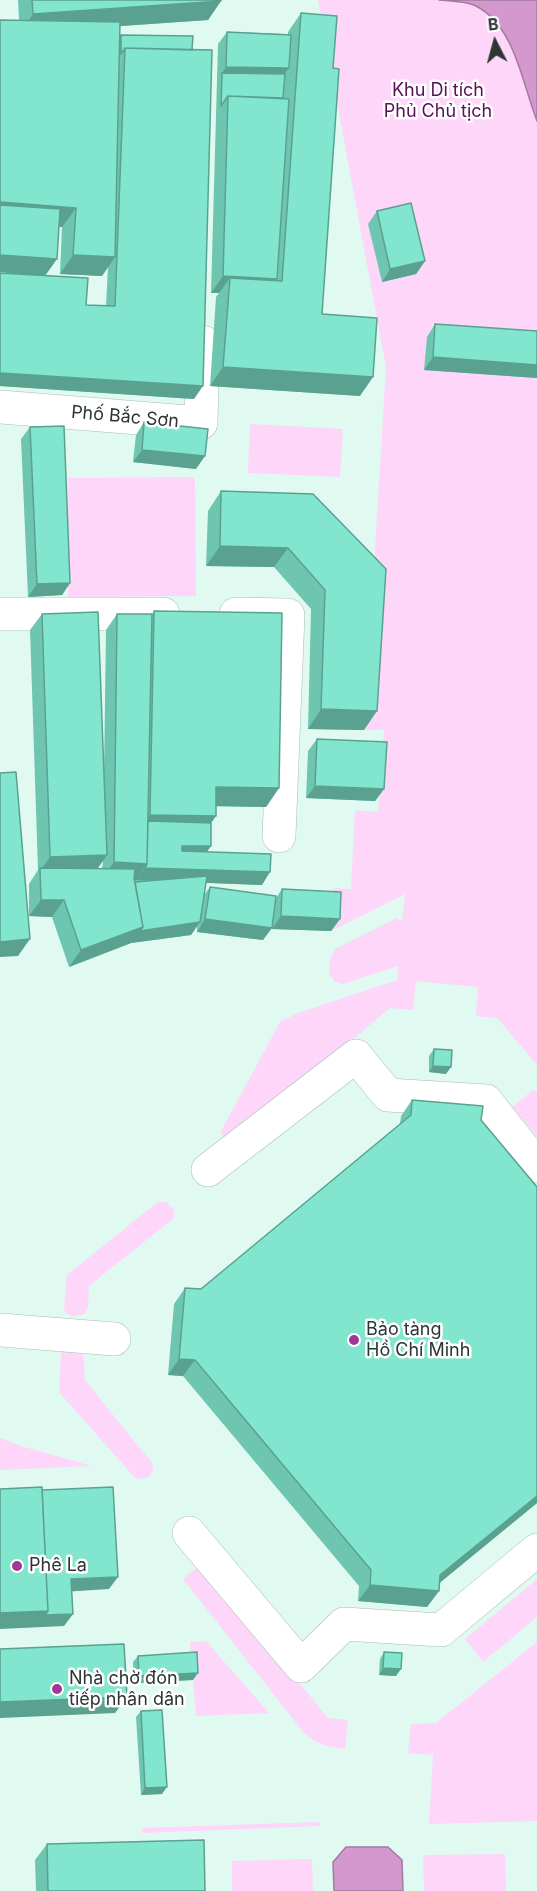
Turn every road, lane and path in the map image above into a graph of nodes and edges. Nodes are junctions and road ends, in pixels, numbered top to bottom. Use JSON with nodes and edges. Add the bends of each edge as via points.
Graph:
{"nodes":[{"id":1,"x":204,"y":307,"type":"edge"},
{"id":2,"x":0,"y":407,"type":"edge"},
{"id":3,"x":0,"y":614,"type":"edge"},
{"id":4,"x":279,"y":836,"type":"dead end"},
{"id":5,"x":537,"y":1166,"type":"edge"},
{"id":6,"x":208,"y":1170,"type":"dead end"},
{"id":7,"x":0,"y":1330,"type":"edge"},
{"id":8,"x":114,"y":1339,"type":"dead end"},
{"id":9,"x":189,"y":1533,"type":"dead end"},
{"id":10,"x":537,"y":1550,"type":"edge"}],
"edges":[{"from":1,"to":2,"type":"lane","name":"Phố Bắc Sơn","via":[[201,423]]},
{"from":3,"to":4,"type":"lane","via":[[288,615]]},
{"from":5,"to":6,"type":"lane","via":[[486,1101],[388,1095],[356,1056]]},
{"from":7,"to":8,"type":"lane"},
{"from":9,"to":10,"type":"lane","via":[[301,1666],[344,1624],[441,1629]]}]}
